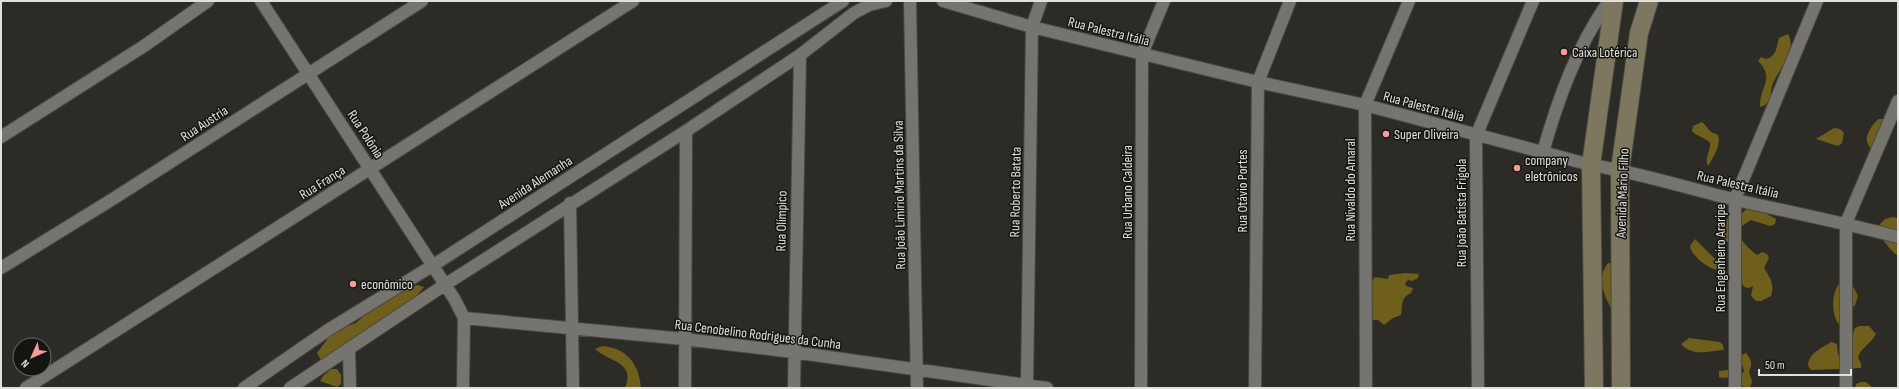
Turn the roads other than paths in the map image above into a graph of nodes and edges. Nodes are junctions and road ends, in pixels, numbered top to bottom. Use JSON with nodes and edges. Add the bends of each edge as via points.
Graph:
{"nodes":[{"id":1,"x":208,"y":1,"type":"edge"},
{"id":2,"x":261,"y":1,"type":"edge"},
{"id":3,"x":422,"y":1,"type":"edge"},
{"id":4,"x":633,"y":1,"type":"edge"},
{"id":5,"x":843,"y":1,"type":"edge"},
{"id":6,"x":847,"y":1,"type":"edge"},
{"id":7,"x":886,"y":1,"type":"edge"},
{"id":8,"x":910,"y":1,"type":"edge"},
{"id":9,"x":943,"y":1,"type":"edge"},
{"id":10,"x":1041,"y":1,"type":"edge"},
{"id":11,"x":1164,"y":1,"type":"edge"},
{"id":12,"x":1290,"y":1,"type":"edge"},
{"id":13,"x":1409,"y":1,"type":"edge"},
{"id":14,"x":1533,"y":1,"type":"edge"},
{"id":15,"x":1609,"y":1,"type":"edge"},
{"id":16,"x":1614,"y":1,"type":"edge"},
{"id":17,"x":1649,"y":1,"type":"edge"},
{"id":18,"x":1817,"y":1,"type":"edge"},
{"id":19,"x":854,"y":13,"type":"junction"},
{"id":20,"x":1032,"y":27,"type":"junction"},
{"id":21,"x":1142,"y":54,"type":"junction"},
{"id":22,"x":800,"y":56,"type":"junction"},
{"id":23,"x":309,"y":73,"type":"junction"},
{"id":24,"x":1258,"y":82,"type":"junction"},
{"id":25,"x":1898,"y":101,"type":"edge"},
{"id":26,"x":1365,"y":105,"type":"junction"},
{"id":27,"x":686,"y":131,"type":"junction"},
{"id":28,"x":1476,"y":136,"type":"junction"},
{"id":29,"x":1,"y":137,"type":"edge"},
{"id":30,"x":1543,"y":152,"type":"junction"},
{"id":31,"x":1591,"y":165,"type":"junction"},
{"id":32,"x":371,"y":169,"type":"junction"},
{"id":33,"x":1620,"y":170,"type":"junction"},
{"id":34,"x":1735,"y":199,"type":"junction"},
{"id":35,"x":570,"y":203,"type":"junction"},
{"id":36,"x":1846,"y":223,"type":"junction"},
{"id":37,"x":1898,"y":237,"type":"edge"},
{"id":38,"x":432,"y":266,"type":"junction"},
{"id":39,"x":1,"y":268,"type":"edge"},
{"id":40,"x":446,"y":284,"type":"junction"},
{"id":41,"x":464,"y":318,"type":"junction"},
{"id":42,"x":572,"y":327,"type":"junction"},
{"id":43,"x":684,"y":339,"type":"junction"},
{"id":44,"x":350,"y":350,"type":"junction"},
{"id":45,"x":793,"y":352,"type":"junction"},
{"id":46,"x":917,"y":371,"type":"junction"},
{"id":47,"x":1027,"y":385,"type":"junction"},
{"id":48,"x":26,"y":388,"type":"edge"},
{"id":49,"x":244,"y":388,"type":"edge"},
{"id":50,"x":290,"y":388,"type":"edge"},
{"id":51,"x":350,"y":388,"type":"edge"},
{"id":52,"x":463,"y":388,"type":"edge"},
{"id":53,"x":573,"y":388,"type":"edge"},
{"id":54,"x":685,"y":388,"type":"edge"},
{"id":55,"x":794,"y":388,"type":"edge"},
{"id":56,"x":917,"y":388,"type":"edge"},
{"id":57,"x":1047,"y":388,"type":"edge"},
{"id":58,"x":1141,"y":388,"type":"edge"},
{"id":59,"x":1255,"y":388,"type":"edge"},
{"id":60,"x":1366,"y":388,"type":"edge"},
{"id":61,"x":1478,"y":388,"type":"edge"},
{"id":62,"x":1594,"y":388,"type":"edge"},
{"id":63,"x":1621,"y":388,"type":"edge"},
{"id":64,"x":1735,"y":388,"type":"edge"},
{"id":65,"x":1846,"y":388,"type":"edge"}],
"edges":[{"from":1,"to":29,"type":"street","via":[[144,46]]},
{"from":2,"to":23,"type":"street","name":"Rua Polônia"},
{"from":3,"to":23,"type":"street","name":"Rua Austria"},
{"from":4,"to":32,"type":"street","name":"Rua França"},
{"from":5,"to":38,"type":"street","name":"Avenida Alemanha"},
{"from":6,"to":19,"type":"street"},
{"from":7,"to":19,"type":"street","via":[[869,5]]},
{"from":8,"to":46,"type":"street","name":"Rua João Limirio Martins da Silva"},
{"from":9,"to":20,"type":"street","name":"Rua Palestra Itália"},
{"from":10,"to":20,"type":"street","name":"Rua Roberto Batata"},
{"from":11,"to":21,"type":"street","name":"Rua Urbano Caldeira"},
{"from":12,"to":24,"type":"street","name":"Rua Otávio Portes"},
{"from":13,"to":26,"type":"street","name":"Rua Nivaldo do Amaral"},
{"from":14,"to":28,"type":"street","name":"Rua João Batista Frigola"},
{"from":15,"to":30,"type":"street","via":[[1593,24],[1578,54],[1553,118]]},
{"from":16,"to":31,"type":"main road","name":"Avenida Mário Filho"},
{"from":17,"to":33,"type":"main road","name":"Avenida Mário Filho","via":[[1639,33]]},
{"from":18,"to":34,"type":"street","name":"Rua Engenheiro Araripe"},
{"from":19,"to":22,"type":"street"},
{"from":20,"to":21,"type":"street","name":"Rua Palestra Itália"},
{"from":20,"to":47,"type":"street","name":"Rua Roberto Batata"},
{"from":21,"to":24,"type":"street","name":"Rua Palestra Itália"},
{"from":21,"to":58,"type":"street","name":"Rua Urbano Caldeira"},
{"from":22,"to":27,"type":"street"},
{"from":22,"to":45,"type":"street","name":"Rua Olímpico"},
{"from":23,"to":32,"type":"street","name":"Rua Polônia"},
{"from":23,"to":39,"type":"street","name":"Rua Austria"},
{"from":24,"to":26,"type":"street","name":"Rua Palestra Itália"},
{"from":24,"to":59,"type":"street","name":"Rua Otávio Portes"},
{"from":25,"to":36,"type":"street"},
{"from":26,"to":28,"type":"street","name":"Rua Palestra Itália"},
{"from":26,"to":60,"type":"street","name":"Rua Nivaldo do Amaral"},
{"from":27,"to":35,"type":"street"},
{"from":27,"to":43,"type":"street"},
{"from":28,"to":30,"type":"street","name":"Rua Palestra Itália"},
{"from":28,"to":61,"type":"street","name":"Rua João Batista Frigola"},
{"from":30,"to":31,"type":"street","name":"Rua Palestra Itália"},
{"from":31,"to":33,"type":"street","name":"Rua Palestra Itália"},
{"from":31,"to":62,"type":"main road","name":"Avenida Mário Filho"},
{"from":32,"to":38,"type":"street","name":"Rua Polônia"},
{"from":32,"to":48,"type":"street","name":"Rua França"},
{"from":33,"to":34,"type":"street","name":"Rua Palestra Itália"},
{"from":33,"to":63,"type":"main road","name":"Avenida Mário Filho"},
{"from":34,"to":36,"type":"street","name":"Rua Palestra Itália"},
{"from":34,"to":64,"type":"street","name":"Rua Engenheiro Araripe"},
{"from":35,"to":40,"type":"street"},
{"from":35,"to":42,"type":"street"},
{"from":36,"to":37,"type":"street","name":"Rua Palestra Itália"},
{"from":36,"to":65,"type":"street"},
{"from":38,"to":40,"type":"street","name":"Rua Polônia"},
{"from":38,"to":49,"type":"street","name":"Avenida Alemanha","via":[[328,330]]},
{"from":40,"to":41,"type":"street","name":"Rua Polônia"},
{"from":40,"to":44,"type":"street"},
{"from":41,"to":42,"type":"street","name":"Rua Cenobelino Rodrigues da Cunha"},
{"from":41,"to":52,"type":"street"},
{"from":42,"to":43,"type":"street","name":"Rua Cenobelino Rodrigues da Cunha"},
{"from":42,"to":53,"type":"street"},
{"from":43,"to":45,"type":"street","name":"Rua Cenobelino Rodrigues da Cunha"},
{"from":43,"to":54,"type":"street"},
{"from":44,"to":50,"type":"street"},
{"from":44,"to":51,"type":"street"},
{"from":45,"to":46,"type":"street","name":"Rua Cenobelino Rodrigues da Cunha"},
{"from":45,"to":55,"type":"street","name":"Rua Olímpico"},
{"from":46,"to":47,"type":"street","name":"Rua Cenobelino Rodrigues da Cunha"},
{"from":46,"to":56,"type":"street","name":"Rua João Limirio Martins da Silva"},
{"from":47,"to":57,"type":"street","name":"Rua Cenobelino Rodrigues da Cunha"}]}
